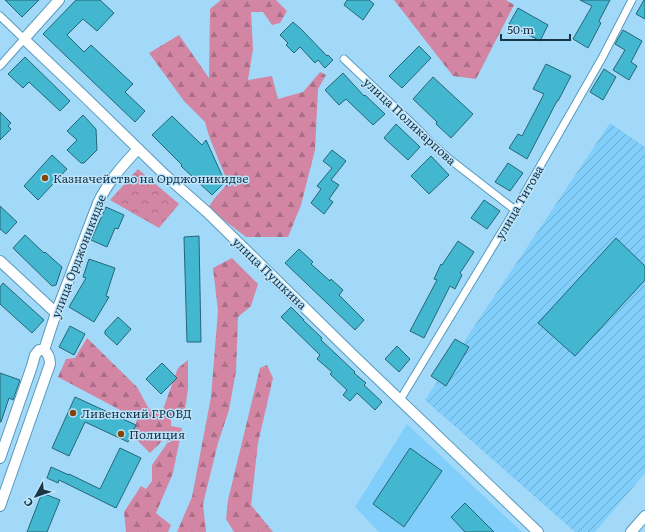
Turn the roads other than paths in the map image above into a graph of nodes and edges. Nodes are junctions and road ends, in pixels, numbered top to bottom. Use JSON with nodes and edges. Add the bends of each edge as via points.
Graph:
{"nodes":[{"id":1,"x":58,"y":0,"type":"edge"},
{"id":2,"x":632,"y":0,"type":"edge"},
{"id":3,"x":0,"y":16,"type":"edge"},
{"id":4,"x":24,"y":39,"type":"junction"},
{"id":5,"x":344,"y":59,"type":"dead end"},
{"id":6,"x":0,"y":66,"type":"edge"},
{"id":7,"x":138,"y":149,"type":"junction"},
{"id":8,"x":515,"y":210,"type":"junction"},
{"id":9,"x":0,"y":261,"type":"edge"},
{"id":10,"x":56,"y":313,"type":"junction"},
{"id":11,"x":44,"y":350,"type":"junction"},
{"id":12,"x":400,"y":400,"type":"junction"},
{"id":13,"x":0,"y":458,"type":"edge"},
{"id":14,"x":0,"y":506,"type":"edge"},
{"id":15,"x":645,"y":516,"type":"edge"},
{"id":16,"x":538,"y":532,"type":"edge"},
{"id":17,"x":631,"y":532,"type":"edge"}],
"edges":[{"from":1,"to":4,"type":"street"},
{"from":2,"to":8,"type":"street","name":"улица Титова","via":[[602,58]]},
{"from":3,"to":4,"type":"street","name":"улица Пушкина"},
{"from":4,"to":6,"type":"street"},
{"from":4,"to":7,"type":"street","name":"улица Пушкина"},
{"from":5,"to":8,"type":"street","name":"улица Поликарпова","via":[[432,144]]},
{"from":7,"to":10,"type":"street","name":"улица Орджоникидзе","via":[[102,193]]},
{"from":7,"to":12,"type":"street","name":"улица Пушкина","via":[[207,212]]},
{"from":8,"to":12,"type":"street","name":"улица Титова"},
{"from":9,"to":10,"type":"street"},
{"from":10,"to":11,"type":"street","name":"улица Орджоникидзе"},
{"from":11,"to":13,"type":"street","name":"улица Орджоникидзе","via":[[39,350],[35,355]]},
{"from":11,"to":14,"type":"street","via":[[50,357],[50,364]]},
{"from":12,"to":16,"type":"street","name":"улица Пушкина"},
{"from":15,"to":17,"type":"street"}]}
